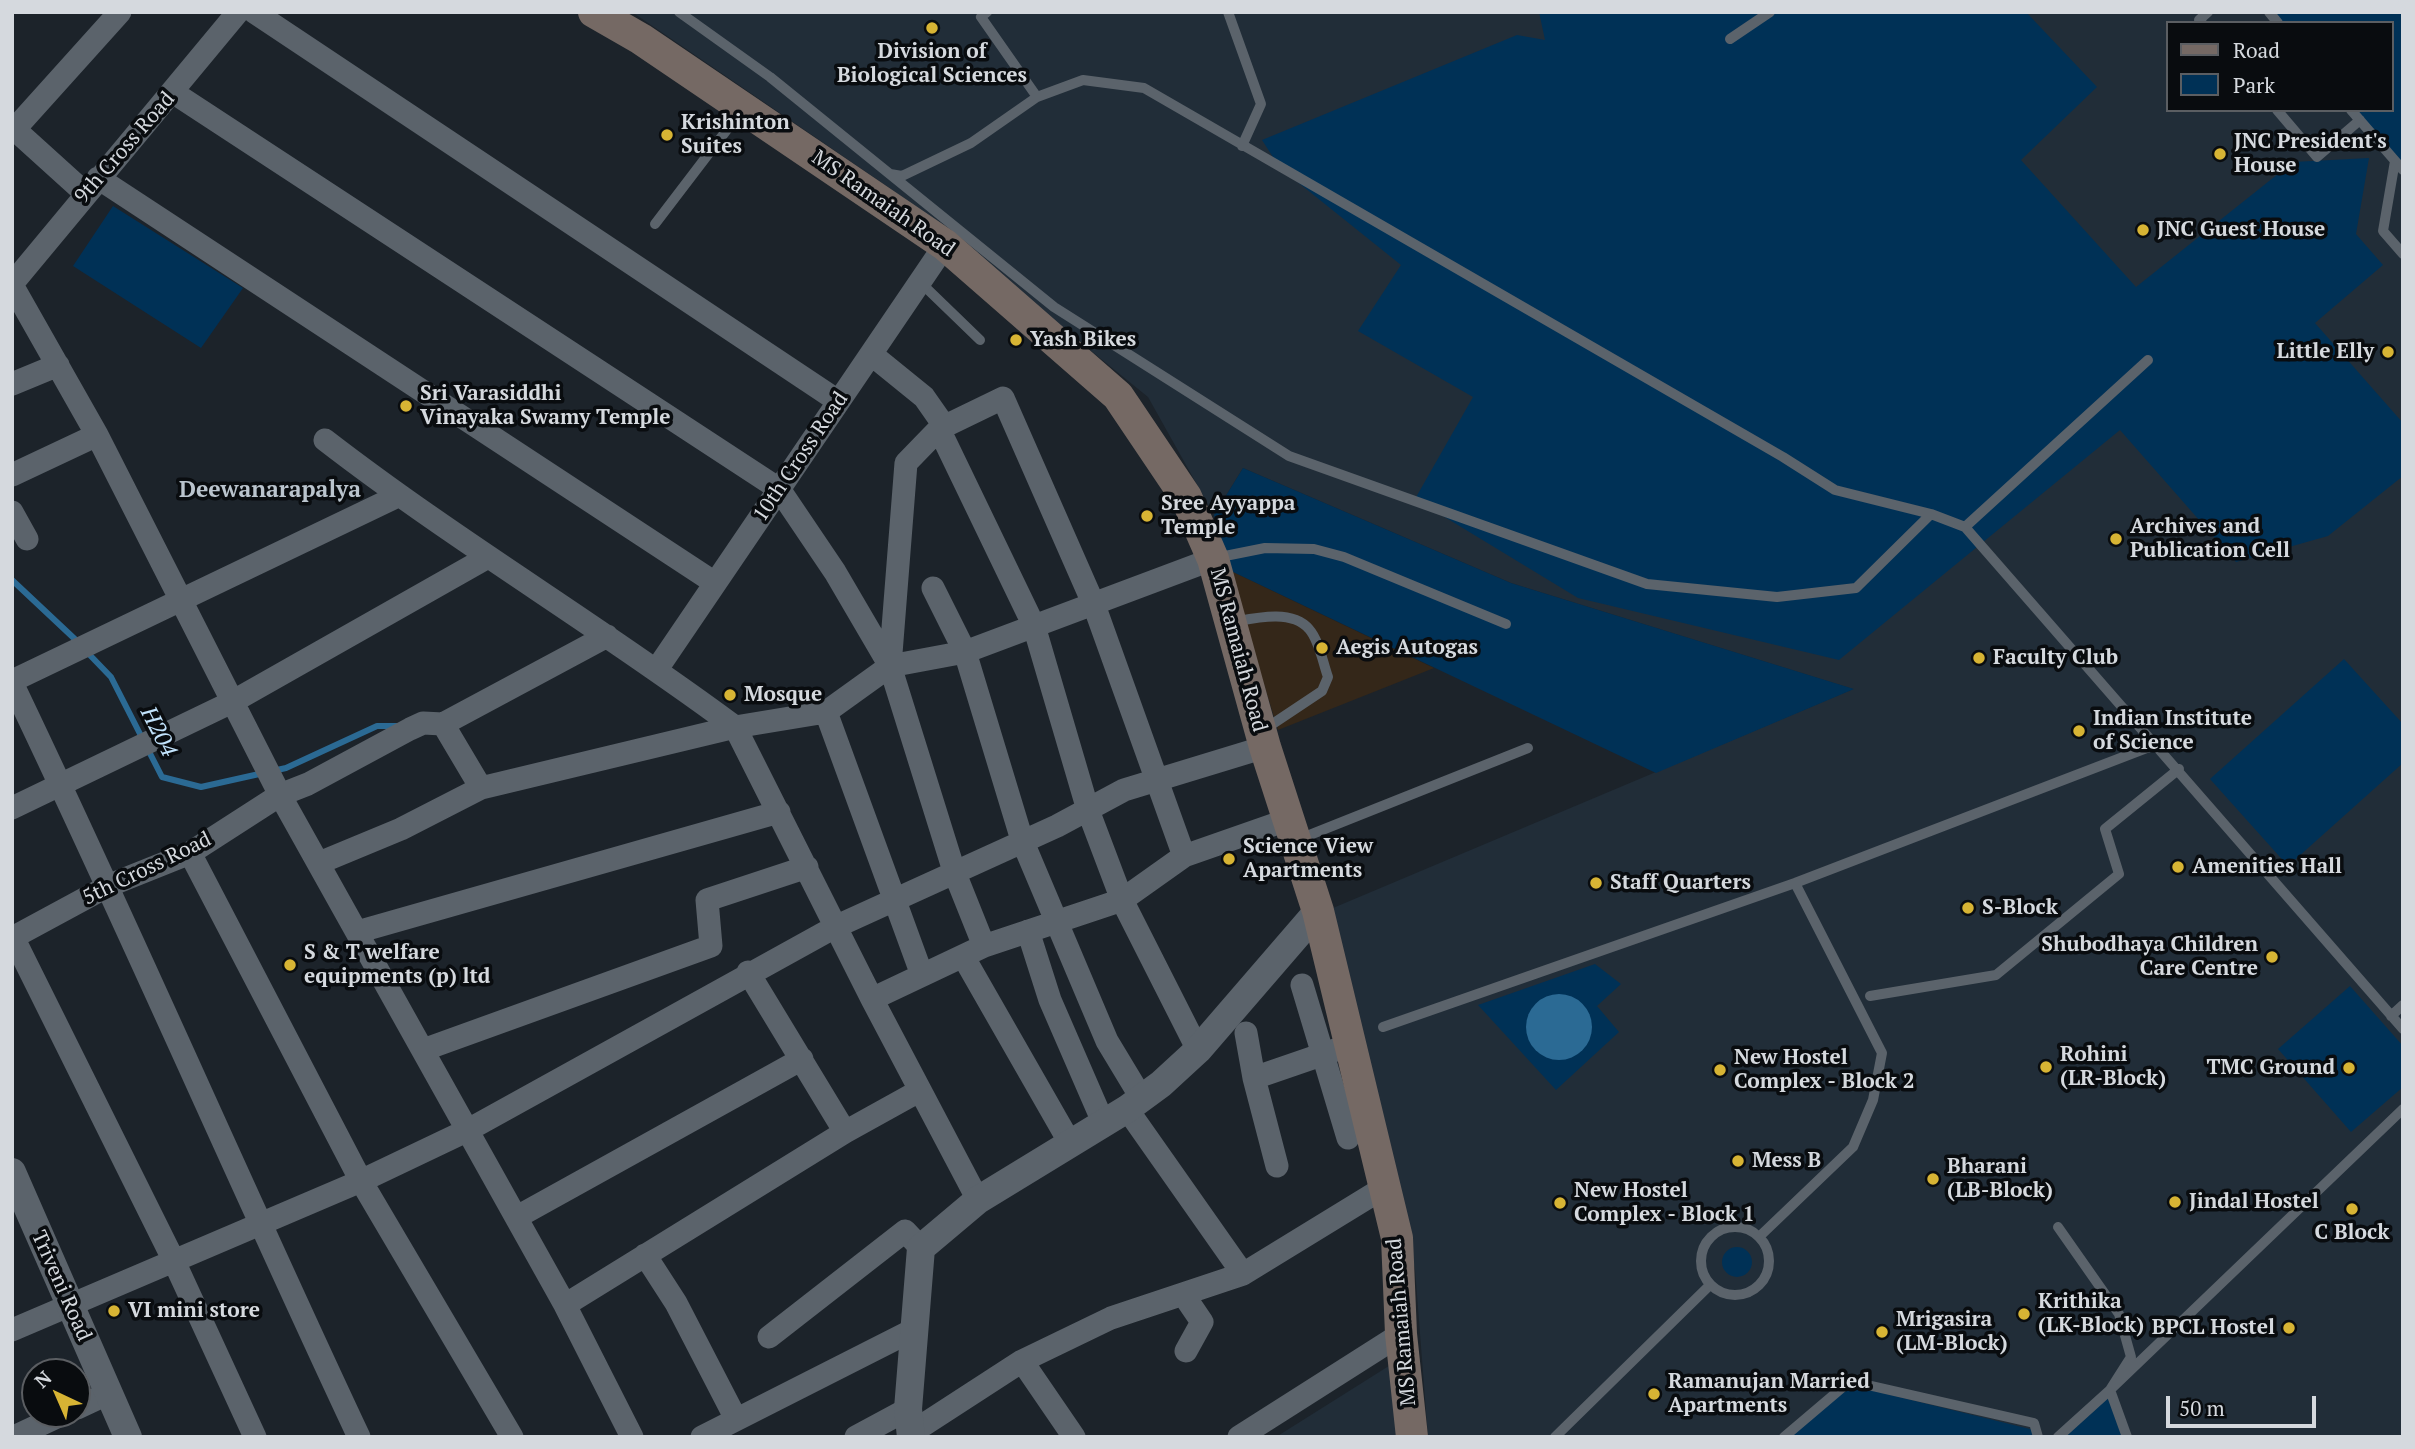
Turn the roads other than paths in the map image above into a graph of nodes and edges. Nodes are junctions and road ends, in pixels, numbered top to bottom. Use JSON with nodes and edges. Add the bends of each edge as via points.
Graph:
{"nodes":[{"id":1,"x":120,"y":12,"type":"edge"},
{"id":2,"x":238,"y":12,"type":"edge"},
{"id":3,"x":254,"y":12,"type":"edge"},
{"id":4,"x":594,"y":12,"type":"edge"},
{"id":5,"x":680,"y":12,"type":"edge"},
{"id":6,"x":987,"y":12,"type":"edge"},
{"id":7,"x":1228,"y":12,"type":"edge"},
{"id":8,"x":1770,"y":12,"type":"edge"},
{"id":9,"x":1730,"y":39,"type":"dead end"},
{"id":10,"x":174,"y":93,"type":"junction"},
{"id":11,"x":1037,"y":97,"type":"junction"},
{"id":12,"x":743,"y":108,"type":"junction"},
{"id":13,"x":2279,"y":112,"type":"edge"},
{"id":14,"x":2353,"y":112,"type":"edge"},
{"id":15,"x":2360,"y":120,"type":"junction"},
{"id":16,"x":13,"y":129,"type":"edge"},
{"id":17,"x":1242,"y":146,"type":"junction"},
{"id":18,"x":2399,"y":166,"type":"edge"},
{"id":19,"x":890,"y":174,"type":"junction"},
{"id":20,"x":91,"y":185,"type":"junction"},
{"id":21,"x":655,"y":224,"type":"dead end"},
{"id":22,"x":945,"y":245,"type":"junction"},
{"id":23,"x":2403,"y":254,"type":"edge"},
{"id":24,"x":920,"y":282,"type":"junction"},
{"id":25,"x":12,"y":284,"type":"edge"},
{"id":26,"x":980,"y":340,"type":"dead end"},
{"id":27,"x":871,"y":354,"type":"junction"},
{"id":28,"x":2148,"y":360,"type":"dead end"},
{"id":29,"x":58,"y":365,"type":"junction"},
{"id":30,"x":12,"y":384,"type":"edge"},
{"id":31,"x":838,"y":401,"type":"junction"},
{"id":32,"x":942,"y":428,"type":"junction"},
{"id":33,"x":97,"y":435,"type":"junction"},
{"id":34,"x":325,"y":440,"type":"dead end"},
{"id":35,"x":12,"y":475,"type":"edge"},
{"id":36,"x":779,"y":489,"type":"junction"},
{"id":37,"x":398,"y":496,"type":"junction"},
{"id":38,"x":12,"y":512,"type":"edge"},
{"id":39,"x":1931,"y":514,"type":"junction"},
{"id":40,"x":1965,"y":527,"type":"junction"},
{"id":41,"x":27,"y":539,"type":"dead end"},
{"id":42,"x":488,"y":557,"type":"junction"},
{"id":43,"x":1213,"y":559,"type":"junction"},
{"id":44,"x":715,"y":583,"type":"junction"},
{"id":45,"x":933,"y":588,"type":"dead end"},
{"id":46,"x":181,"y":601,"type":"junction"},
{"id":47,"x":1094,"y":605,"type":"junction"},
{"id":48,"x":1230,"y":623,"type":"junction"},
{"id":49,"x":1506,"y":624,"type":"dead end"},
{"id":50,"x":1034,"y":626,"type":"junction"},
{"id":51,"x":607,"y":636,"type":"junction"},
{"id":52,"x":965,"y":652,"type":"junction"},
{"id":53,"x":890,"y":666,"type":"junction"},
{"id":54,"x":657,"y":669,"type":"junction"},
{"id":55,"x":12,"y":682,"type":"edge"},
{"id":56,"x":232,"y":702,"type":"junction"},
{"id":57,"x":826,"y":712,"type":"junction"},
{"id":58,"x":443,"y":724,"type":"junction"},
{"id":59,"x":735,"y":727,"type":"junction"},
{"id":60,"x":1263,"y":739,"type":"junction"},
{"id":61,"x":2157,"y":744,"type":"junction"},
{"id":62,"x":1528,"y":748,"type":"dead end"},
{"id":63,"x":2179,"y":769,"type":"junction"},
{"id":64,"x":272,"y":779,"type":"junction"},
{"id":65,"x":1156,"y":780,"type":"junction"},
{"id":66,"x":61,"y":784,"type":"junction"},
{"id":67,"x":481,"y":788,"type":"junction"},
{"id":68,"x":12,"y":808,"type":"edge"},
{"id":69,"x":1088,"y":810,"type":"junction"},
{"id":70,"x":779,"y":812,"type":"junction"},
{"id":71,"x":1291,"y":830,"type":"junction"},
{"id":72,"x":1022,"y":840,"type":"junction"},
{"id":73,"x":190,"y":853,"type":"junction"},
{"id":74,"x":1184,"y":856,"type":"junction"},
{"id":75,"x":319,"y":863,"type":"junction"},
{"id":76,"x":807,"y":867,"type":"junction"},
{"id":77,"x":954,"y":871,"type":"junction"},
{"id":78,"x":1795,"y":883,"type":"junction"},
{"id":79,"x":110,"y":886,"type":"junction"},
{"id":80,"x":895,"y":898,"type":"junction"},
{"id":81,"x":1122,"y":900,"type":"junction"},
{"id":82,"x":1318,"y":911,"type":"junction"},
{"id":83,"x":1058,"y":921,"type":"junction"},
{"id":84,"x":835,"y":927,"type":"junction"},
{"id":85,"x":1028,"y":931,"type":"junction"},
{"id":86,"x":357,"y":932,"type":"junction"},
{"id":87,"x":13,"y":938,"type":"edge"},
{"id":88,"x":984,"y":946,"type":"junction"},
{"id":89,"x":963,"y":956,"type":"junction"},
{"id":90,"x":748,"y":972,"type":"junction"},
{"id":91,"x":922,"y":975,"type":"junction"},
{"id":92,"x":1302,"y":985,"type":"dead end"},
{"id":93,"x":1870,"y":996,"type":"dead end"},
{"id":94,"x":872,"y":999,"type":"junction"},
{"id":95,"x":2403,"y":1006,"type":"edge"},
{"id":96,"x":2391,"y":1016,"type":"junction"},
{"id":97,"x":1383,"y":1027,"type":"dead end"},
{"id":98,"x":2403,"y":1029,"type":"edge"},
{"id":99,"x":1246,"y":1033,"type":"dead end"},
{"id":100,"x":1198,"y":1049,"type":"junction"},
{"id":101,"x":1338,"y":1049,"type":"junction"},
{"id":102,"x":423,"y":1050,"type":"junction"},
{"id":103,"x":802,"y":1059,"type":"junction"},
{"id":104,"x":1254,"y":1079,"type":"junction"},
{"id":105,"x":919,"y":1091,"type":"junction"},
{"id":106,"x":2403,"y":1109,"type":"edge"},
{"id":107,"x":1124,"y":1110,"type":"junction"},
{"id":108,"x":468,"y":1130,"type":"junction"},
{"id":109,"x":845,"y":1132,"type":"junction"},
{"id":110,"x":1348,"y":1139,"type":"dead end"},
{"id":111,"x":1070,"y":1143,"type":"junction"},
{"id":112,"x":1277,"y":1166,"type":"dead end"},
{"id":113,"x":12,"y":1172,"type":"edge"},
{"id":114,"x":361,"y":1181,"type":"junction"},
{"id":115,"x":1385,"y":1187,"type":"junction"},
{"id":116,"x":978,"y":1200,"type":"junction"},
{"id":117,"x":18,"y":1202,"type":"edge"},
{"id":118,"x":517,"y":1217,"type":"junction"},
{"id":119,"x":258,"y":1223,"type":"junction"},
{"id":120,"x":2058,"y":1227,"type":"dead end"},
{"id":121,"x":1760,"y":1236,"type":"junction"},
{"id":122,"x":921,"y":1248,"type":"junction"},
{"id":123,"x":645,"y":1255,"type":"junction"},
{"id":124,"x":173,"y":1259,"type":"junction"},
{"id":125,"x":1242,"y":1274,"type":"junction"},
{"id":126,"x":1710,"y":1285,"type":"junction"},
{"id":127,"x":1183,"y":1294,"type":"junction"},
{"id":128,"x":565,"y":1305,"type":"junction"},
{"id":129,"x":69,"y":1308,"type":"junction"},
{"id":130,"x":915,"y":1329,"type":"junction"},
{"id":131,"x":12,"y":1330,"type":"edge"},
{"id":132,"x":1401,"y":1334,"type":"junction"},
{"id":133,"x":769,"y":1337,"type":"dead end"},
{"id":134,"x":1186,"y":1351,"type":"dead end"},
{"id":135,"x":1023,"y":1361,"type":"junction"},
{"id":136,"x":2110,"y":1390,"type":"junction"},
{"id":137,"x":108,"y":1393,"type":"junction"},
{"id":138,"x":91,"y":1401,"type":"edge"},
{"id":139,"x":736,"y":1419,"type":"junction"},
{"id":140,"x":910,"y":1426,"type":"edge"},
{"id":141,"x":33,"y":1428,"type":"edge"},
{"id":142,"x":14,"y":1437,"type":"edge"},
{"id":143,"x":128,"y":1437,"type":"edge"},
{"id":144,"x":255,"y":1437,"type":"edge"},
{"id":145,"x":359,"y":1437,"type":"edge"},
{"id":146,"x":512,"y":1437,"type":"edge"},
{"id":147,"x":632,"y":1437,"type":"edge"},
{"id":148,"x":702,"y":1437,"type":"edge"},
{"id":149,"x":856,"y":1437,"type":"edge"},
{"id":150,"x":1074,"y":1437,"type":"edge"},
{"id":151,"x":1239,"y":1437,"type":"edge"},
{"id":152,"x":1412,"y":1437,"type":"edge"},
{"id":153,"x":1555,"y":1437,"type":"edge"},
{"id":154,"x":1784,"y":1437,"type":"edge"},
{"id":155,"x":2038,"y":1437,"type":"edge"},
{"id":156,"x":2058,"y":1437,"type":"edge"},
{"id":157,"x":2127,"y":1437,"type":"edge"}],
"edges":[{"from":1,"to":16,"type":"street"},
{"from":2,"to":10,"type":"street","name":"9th Cross Road"},
{"from":3,"to":31,"type":"street"},
{"from":4,"to":12,"type":"main road","name":"MS Ramaiah Road"},
{"from":5,"to":19,"type":"lane","via":[[770,77]]},
{"from":6,"to":11,"type":"lane","via":[[981,17]]},
{"from":7,"to":17,"type":"lane","via":[[1261,104]]},
{"from":8,"to":9,"type":"lane"},
{"from":10,"to":20,"type":"street","name":"9th Cross Road"},
{"from":10,"to":36,"type":"street"},
{"from":11,"to":17,"type":"lane","via":[[1083,80],[1144,88]]},
{"from":11,"to":19,"type":"lane","via":[[971,143],[902,176]]},
{"from":12,"to":21,"type":"lane"},
{"from":12,"to":22,"type":"main road","name":"MS Ramaiah Road"},
{"from":13,"to":15,"type":"lane","via":[[2317,157]]},
{"from":14,"to":15,"type":"lane"},
{"from":15,"to":18,"type":"lane"},
{"from":16,"to":20,"type":"street"},
{"from":17,"to":39,"type":"lane","via":[[1835,490]]},
{"from":18,"to":23,"type":"lane","via":[[2383,231]]},
{"from":19,"to":39,"type":"lane","via":[[1054,307],[1289,456],[1647,584],[1777,597],[1856,588]]},
{"from":20,"to":25,"type":"street","name":"9th Cross Road"},
{"from":20,"to":44,"type":"street"},
{"from":22,"to":24,"type":"street","name":"10th Cross Road"},
{"from":22,"to":43,"type":"main road","name":"MS Ramaiah Road","via":[[1118,396],[1186,497]]},
{"from":24,"to":26,"type":"lane"},
{"from":24,"to":27,"type":"street","name":"10th Cross Road"},
{"from":25,"to":29,"type":"street"},
{"from":27,"to":31,"type":"street","name":"10th Cross Road"},
{"from":27,"to":32,"type":"street","via":[[924,397]]},
{"from":28,"to":40,"type":"lane"},
{"from":29,"to":30,"type":"street"},
{"from":29,"to":33,"type":"street"},
{"from":31,"to":36,"type":"street","name":"10th Cross Road"},
{"from":32,"to":47,"type":"street","via":[[1003,398]]},
{"from":32,"to":50,"type":"street"},
{"from":32,"to":53,"type":"street","via":[[906,463]]},
{"from":33,"to":35,"type":"street"},
{"from":33,"to":46,"type":"street"},
{"from":34,"to":37,"type":"street"},
{"from":36,"to":44,"type":"street","name":"10th Cross Road"},
{"from":36,"to":53,"type":"street"},
{"from":37,"to":42,"type":"street"},
{"from":37,"to":46,"type":"street"},
{"from":38,"to":41,"type":"street"},
{"from":39,"to":40,"type":"lane"},
{"from":40,"to":61,"type":"lane"},
{"from":42,"to":51,"type":"street"},
{"from":42,"to":56,"type":"street"},
{"from":43,"to":47,"type":"street"},
{"from":43,"to":48,"type":"main road","name":"MS Ramaiah Road"},
{"from":43,"to":49,"type":"lane","via":[[1265,548],[1314,549]]},
{"from":44,"to":54,"type":"street","name":"10th Cross Road"},
{"from":45,"to":52,"type":"street"},
{"from":46,"to":55,"type":"street"},
{"from":46,"to":56,"type":"street"},
{"from":47,"to":50,"type":"street"},
{"from":47,"to":65,"type":"street"},
{"from":48,"to":60,"type":"main road","name":"MS Ramaiah Road"},
{"from":48,"to":60,"type":"lane","via":[[1263,616],[1296,620],[1310,630],[1328,677],[1322,691]]},
{"from":50,"to":52,"type":"street"},
{"from":50,"to":69,"type":"street"},
{"from":51,"to":54,"type":"street"},
{"from":51,"to":58,"type":"street","name":"5th Cross Road"},
{"from":52,"to":53,"type":"street"},
{"from":52,"to":72,"type":"street"},
{"from":53,"to":57,"type":"street"},
{"from":53,"to":77,"type":"street"},
{"from":54,"to":59,"type":"street"},
{"from":55,"to":66,"type":"street"},
{"from":56,"to":64,"type":"street"},
{"from":56,"to":66,"type":"street"},
{"from":57,"to":59,"type":"street"},
{"from":57,"to":80,"type":"street"},
{"from":58,"to":64,"type":"street","name":"5th Cross Road","via":[[423,723],[308,784]]},
{"from":58,"to":67,"type":"street"},
{"from":59,"to":67,"type":"street"},
{"from":59,"to":70,"type":"street"},
{"from":60,"to":65,"type":"street"},
{"from":60,"to":71,"type":"main road","name":"MS Ramaiah Road"},
{"from":61,"to":63,"type":"lane"},
{"from":61,"to":78,"type":"lane"},
{"from":62,"to":71,"type":"lane"},
{"from":63,"to":93,"type":"lane","via":[[2105,829],[2119,874],[1996,975]]},
{"from":63,"to":96,"type":"lane"},
{"from":64,"to":73,"type":"street","name":"5th Cross Road"},
{"from":64,"to":75,"type":"street"},
{"from":65,"to":69,"type":"street","via":[[1124,790]]},
{"from":65,"to":74,"type":"street"},
{"from":66,"to":68,"type":"street"},
{"from":66,"to":79,"type":"street"},
{"from":67,"to":75,"type":"street","via":[[401,829]]},
{"from":69,"to":72,"type":"street"},
{"from":69,"to":81,"type":"street"},
{"from":70,"to":76,"type":"street"},
{"from":70,"to":86,"type":"street"},
{"from":71,"to":74,"type":"street"},
{"from":71,"to":82,"type":"main road","name":"MS Ramaiah Road"},
{"from":72,"to":77,"type":"street"},
{"from":72,"to":83,"type":"street"},
{"from":73,"to":79,"type":"street","name":"5th Cross Road"},
{"from":73,"to":114,"type":"street"},
{"from":74,"to":81,"type":"street"},
{"from":75,"to":86,"type":"street"},
{"from":76,"to":84,"type":"street"},
{"from":76,"to":102,"type":"street","via":[[707,900],[712,946]]},
{"from":77,"to":80,"type":"street"},
{"from":77,"to":88,"type":"street"},
{"from":78,"to":97,"type":"lane"},
{"from":78,"to":121,"type":"lane","via":[[1882,1053],[1873,1100],[1853,1147]]},
{"from":79,"to":87,"type":"street","name":"5th Cross Road"},
{"from":79,"to":119,"type":"street"},
{"from":80,"to":84,"type":"street"},
{"from":80,"to":91,"type":"street"},
{"from":81,"to":83,"type":"street"},
{"from":81,"to":100,"type":"street"},
{"from":82,"to":100,"type":"street"},
{"from":82,"to":101,"type":"main road","name":"MS Ramaiah Road"},
{"from":83,"to":85,"type":"street"},
{"from":83,"to":107,"type":"street","via":[[1107,1041]]},
{"from":84,"to":90,"type":"street"},
{"from":84,"to":94,"type":"street"},
{"from":85,"to":88,"type":"street"},
{"from":85,"to":107,"type":"street","via":[[1050,1000]]},
{"from":86,"to":102,"type":"street"},
{"from":87,"to":124,"type":"street"},
{"from":88,"to":89,"type":"street"},
{"from":89,"to":91,"type":"street"},
{"from":89,"to":111,"type":"street"},
{"from":90,"to":103,"type":"street"},
{"from":90,"to":108,"type":"street"},
{"from":91,"to":94,"type":"street"},
{"from":92,"to":101,"type":"street"},
{"from":94,"to":105,"type":"street"},
{"from":95,"to":96,"type":"lane"},
{"from":96,"to":98,"type":"lane"},
{"from":99,"to":104,"type":"street"},
{"from":100,"to":107,"type":"street"},
{"from":101,"to":104,"type":"street"},
{"from":101,"to":110,"type":"street"},
{"from":101,"to":115,"type":"main road","name":"MS Ramaiah Road"},
{"from":102,"to":108,"type":"street"},
{"from":103,"to":109,"type":"street"},
{"from":103,"to":118,"type":"street"},
{"from":104,"to":112,"type":"street"},
{"from":105,"to":109,"type":"street"},
{"from":105,"to":116,"type":"street"},
{"from":106,"to":136,"type":"lane"},
{"from":107,"to":111,"type":"street"},
{"from":107,"to":125,"type":"street"},
{"from":108,"to":114,"type":"street"},
{"from":108,"to":118,"type":"street"},
{"from":109,"to":123,"type":"street"},
{"from":111,"to":116,"type":"street"},
{"from":113,"to":117,"type":"street","name":"Triveni Road"},
{"from":114,"to":119,"type":"street"},
{"from":114,"to":146,"type":"street"},
{"from":115,"to":125,"type":"street"},
{"from":115,"to":132,"type":"main road","name":"MS Ramaiah Road","via":[[1397,1238]]},
{"from":116,"to":122,"type":"street"},
{"from":117,"to":129,"type":"street","name":"Triveni Road"},
{"from":118,"to":128,"type":"street"},
{"from":119,"to":124,"type":"street"},
{"from":119,"to":145,"type":"street"},
{"from":120,"to":136,"type":"lane","via":[[2119,1314],[2131,1357]]},
{"from":121,"to":126,"type":"lane","via":[[1751,1229],[1729,1226],[1710,1237],[1701,1255]]},
{"from":121,"to":126,"type":"lane","via":[[1770,1266],[1759,1285],[1729,1295]]},
{"from":122,"to":130,"type":"street"},
{"from":122,"to":133,"type":"street","via":[[905,1231]]},
{"from":123,"to":128,"type":"street"},
{"from":123,"to":139,"type":"street","via":[[676,1303]]},
{"from":124,"to":129,"type":"street"},
{"from":124,"to":144,"type":"street"},
{"from":125,"to":127,"type":"street"},
{"from":126,"to":153,"type":"lane"},
{"from":127,"to":134,"type":"street","via":[[1202,1322]]},
{"from":127,"to":135,"type":"street","via":[[1111,1318]]},
{"from":128,"to":147,"type":"street"},
{"from":129,"to":131,"type":"street"},
{"from":129,"to":137,"type":"street","name":"Triveni Road"},
{"from":130,"to":139,"type":"street"},
{"from":130,"to":140,"type":"street"},
{"from":132,"to":151,"type":"street"},
{"from":132,"to":152,"type":"main road","name":"MS Ramaiah Road"},
{"from":135,"to":140,"type":"street"},
{"from":135,"to":150,"type":"street"},
{"from":136,"to":156,"type":"lane"},
{"from":136,"to":157,"type":"lane"},
{"from":137,"to":138,"type":"street"},
{"from":137,"to":143,"type":"street","name":"Triveni Road"},
{"from":139,"to":148,"type":"street"},
{"from":140,"to":149,"type":"street"},
{"from":141,"to":142,"type":"street"},
{"from":154,"to":155,"type":"lane","via":[[1850,1381],[2034,1423]]}]}
